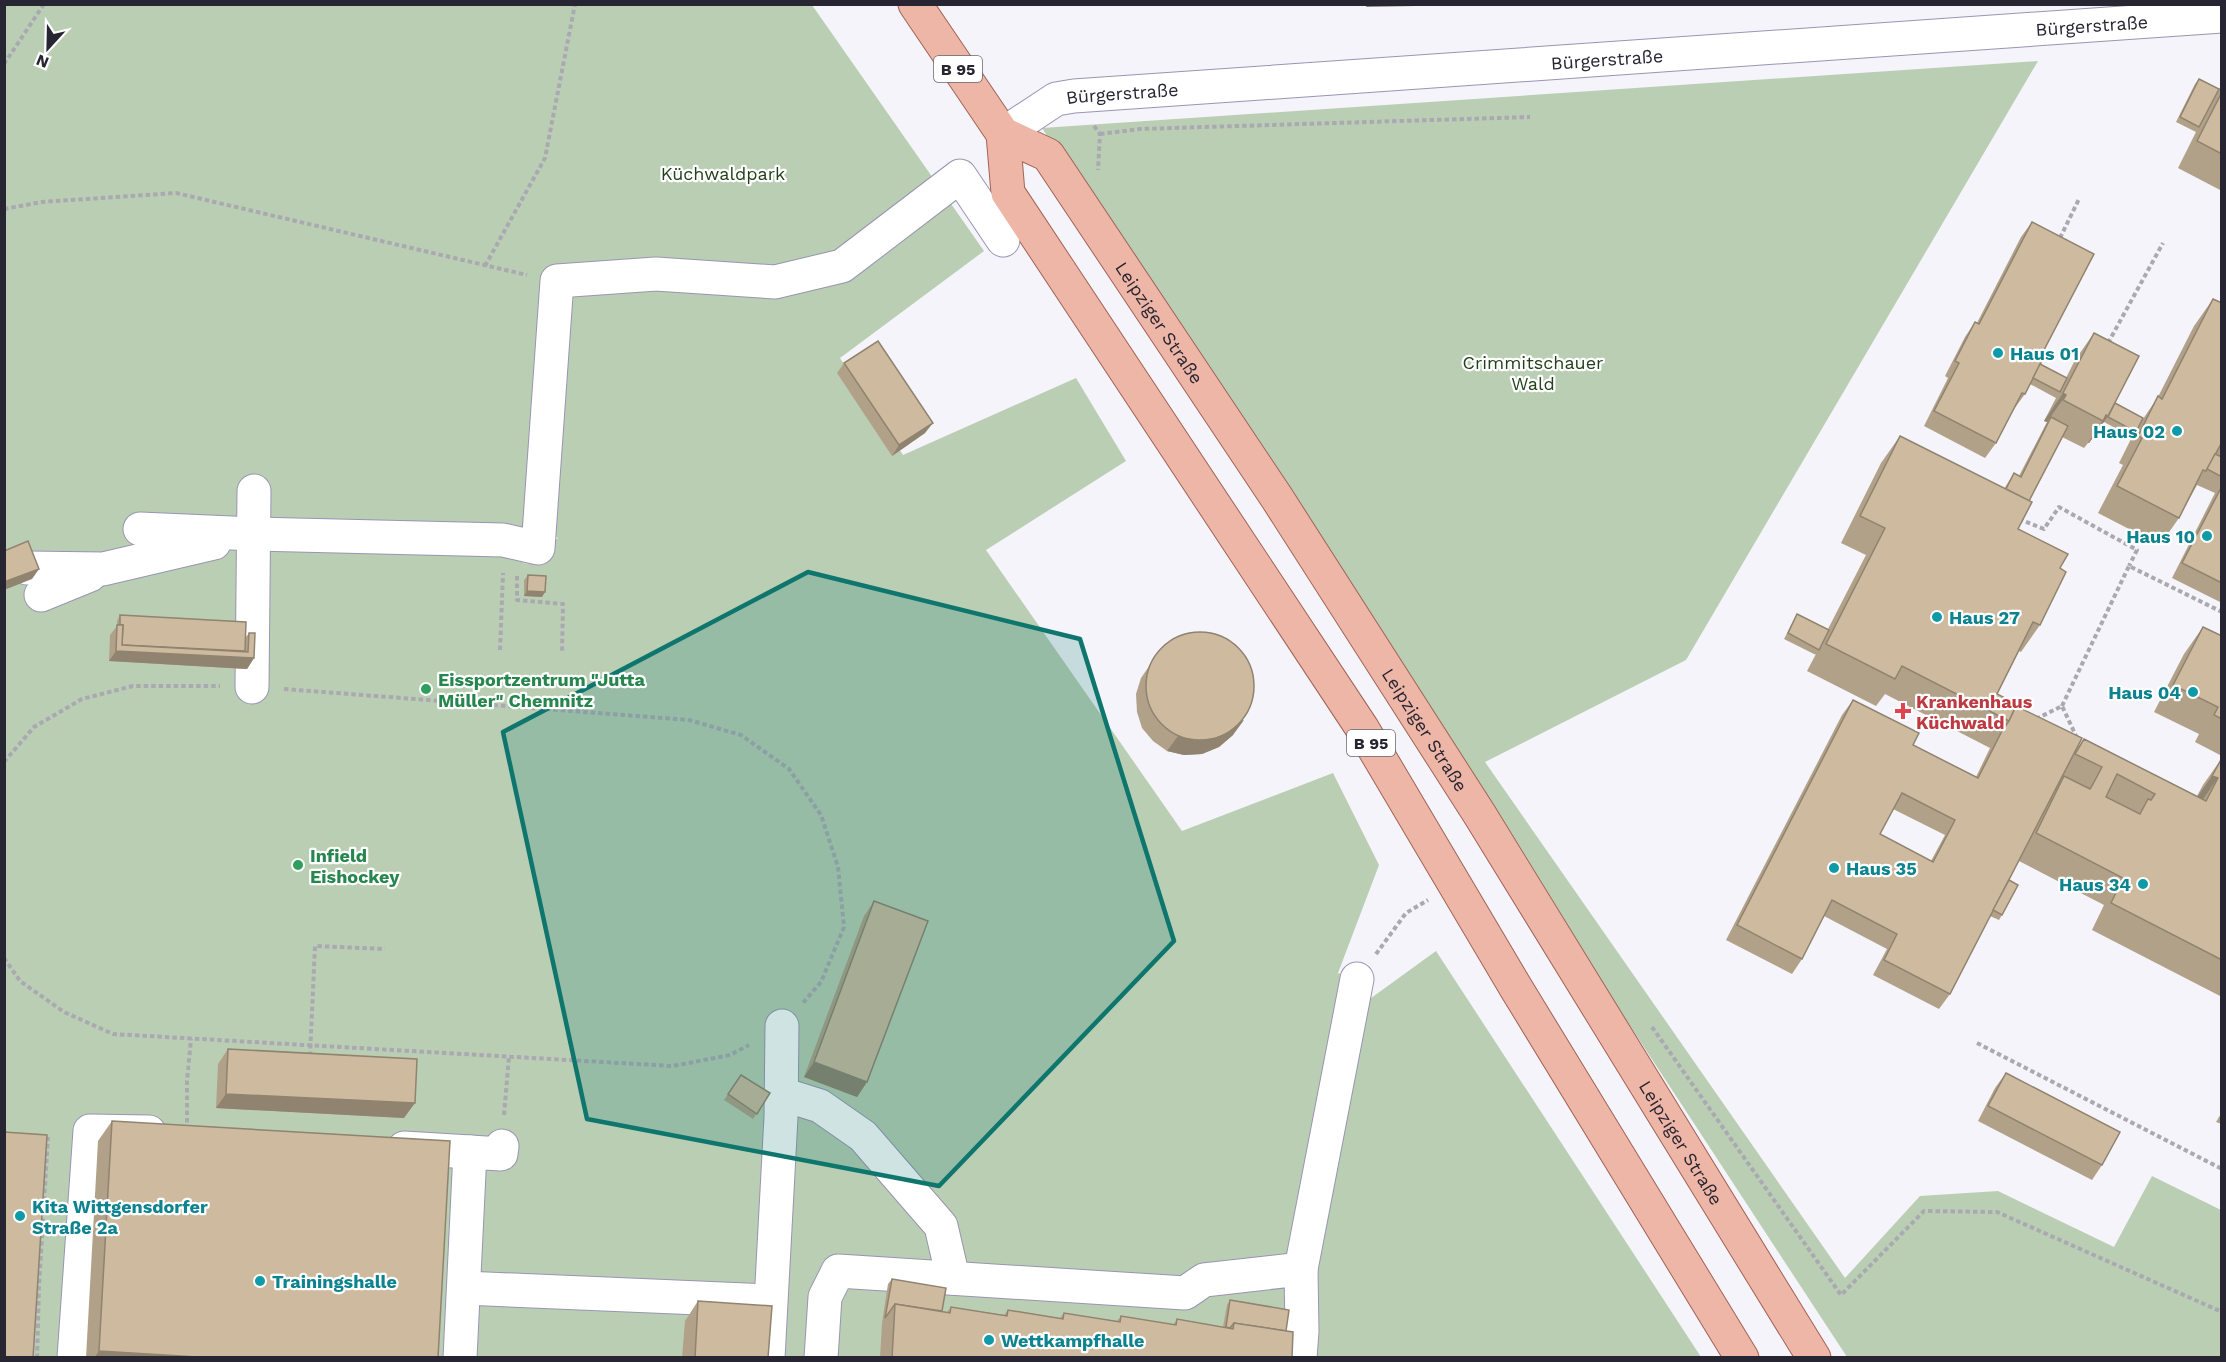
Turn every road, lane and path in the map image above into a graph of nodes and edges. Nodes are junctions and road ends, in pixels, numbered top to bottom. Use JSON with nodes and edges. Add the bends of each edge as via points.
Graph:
{"nodes":[{"id":1,"x":44,"y":4,"type":"edge"},
{"id":2,"x":575,"y":4,"type":"edge"},
{"id":3,"x":915,"y":4,"type":"edge"},
{"id":4,"x":2222,"y":16,"type":"edge"},
{"id":5,"x":4,"y":64,"type":"edge"},
{"id":6,"x":1074,"y":96,"type":"junction"},
{"id":7,"x":1530,"y":117,"type":"dead end"},
{"id":8,"x":1003,"y":134,"type":"junction"},
{"id":9,"x":1100,"y":134,"type":"junction"},
{"id":10,"x":1098,"y":177,"type":"dead end"},
{"id":11,"x":2079,"y":199,"type":"dead end"},
{"id":12,"x":4,"y":209,"type":"edge"},
{"id":13,"x":2060,"y":238,"type":"edge"},
{"id":14,"x":1003,"y":240,"type":"dead end"},
{"id":15,"x":2163,"y":243,"type":"dead end"},
{"id":16,"x":485,"y":266,"type":"junction"},
{"id":17,"x":557,"y":281,"type":"junction"},
{"id":18,"x":2103,"y":351,"type":"edge"},
{"id":19,"x":254,"y":491,"type":"dead end"},
{"id":20,"x":2018,"y":518,"type":"edge"},
{"id":21,"x":140,"y":529,"type":"dead end"},
{"id":22,"x":254,"y":534,"type":"junction"},
{"id":23,"x":518,"y":544,"type":"junction"},
{"id":24,"x":2129,"y":566,"type":"junction"},
{"id":25,"x":34,"y":582,"type":"edge"},
{"id":26,"x":502,"y":583,"type":"dead end"},
{"id":27,"x":2222,"y":612,"type":"edge"},
{"id":28,"x":500,"y":650,"type":"dead end"},
{"id":29,"x":562,"y":653,"type":"dead end"},
{"id":30,"x":252,"y":687,"type":"junction"},
{"id":31,"x":2062,"y":706,"type":"junction"},
{"id":32,"x":2031,"y":722,"type":"edge"},
{"id":33,"x":2080,"y":744,"type":"edge"},
{"id":34,"x":4,"y":762,"type":"edge"},
{"id":35,"x":1435,"y":895,"type":"dead end"},
{"id":36,"x":385,"y":949,"type":"dead end"},
{"id":37,"x":4,"y":958,"type":"edge"},
{"id":38,"x":1357,"y":979,"type":"joint"},
{"id":39,"x":1647,"y":1020,"type":"dead end"},
{"id":40,"x":782,"y":1026,"type":"junction"},
{"id":41,"x":191,"y":1039,"type":"junction"},
{"id":42,"x":1977,"y":1043,"type":"dead end"},
{"id":43,"x":310,"y":1045,"type":"junction"},
{"id":44,"x":509,"y":1056,"type":"junction"},
{"id":45,"x":310,"y":1057,"type":"edge"},
{"id":46,"x":782,"y":1095,"type":"junction"},
{"id":47,"x":504,"y":1103,"type":"dead end"},
{"id":48,"x":187,"y":1133,"type":"joint"},
{"id":49,"x":48,"y":1137,"type":"edge"},
{"id":50,"x":376,"y":1146,"type":"edge"},
{"id":51,"x":502,"y":1146,"type":"dead end"},
{"id":52,"x":470,"y":1152,"type":"junction"},
{"id":53,"x":2222,"y":1169,"type":"edge"},
{"id":54,"x":1301,"y":1269,"type":"junction"},
{"id":55,"x":953,"y":1278,"type":"junction"},
{"id":56,"x":464,"y":1288,"type":"junction"},
{"id":57,"x":770,"y":1301,"type":"junction"},
{"id":58,"x":2222,"y":1312,"type":"edge"},
{"id":59,"x":37,"y":1358,"type":"edge"},
{"id":60,"x":74,"y":1358,"type":"edge"},
{"id":61,"x":459,"y":1358,"type":"edge"},
{"id":62,"x":768,"y":1358,"type":"edge"},
{"id":63,"x":821,"y":1358,"type":"edge"},
{"id":64,"x":1300,"y":1358,"type":"edge"},
{"id":65,"x":1742,"y":1358,"type":"edge"},
{"id":66,"x":1814,"y":1358,"type":"edge"}],
"edges":[{"from":1,"to":5,"type":"path"},
{"from":2,"to":16,"type":"path","via":[[544,158]]},
{"from":3,"to":8,"type":"main road","number":"B 95"},
{"from":4,"to":6,"type":"street","name":"Bürgerstraße"},
{"from":6,"to":8,"type":"street","name":"Bürgerstraße","via":[[1056,99]]},
{"from":6,"to":9,"type":"path"},
{"from":7,"to":9,"type":"path","via":[[1140,129]]},
{"from":8,"to":65,"type":"main road","number":"B 95","via":[[1008,193],[1362,728]]},
{"from":8,"to":66,"type":"main road","name":"Leipziger Straße","number":"B 95","via":[[1048,155],[1278,498],[1480,815]]},
{"from":9,"to":10,"type":"path"},
{"from":11,"to":13,"type":"path"},
{"from":12,"to":16,"type":"path","via":[[42,202],[176,193]]},
{"from":14,"to":17,"type":"street","via":[[960,176],[842,266],[776,282],[656,274]]},
{"from":15,"to":18,"type":"path"},
{"from":16,"to":17,"type":"path"},
{"from":17,"to":23,"type":"street","via":[[538,548]]},
{"from":19,"to":22,"type":"street"},
{"from":20,"to":24,"type":"path","via":[[2044,529],[2059,507],[2137,550]]},
{"from":21,"to":22,"type":"street"},
{"from":22,"to":23,"type":"street","via":[[503,540]]},
{"from":22,"to":25,"type":"street"},
{"from":22,"to":30,"type":"street"},
{"from":23,"to":29,"type":"path","via":[[518,600],[563,604]]},
{"from":24,"to":27,"type":"path"},
{"from":24,"to":31,"type":"path"},
{"from":26,"to":28,"type":"path"},
{"from":30,"to":34,"type":"path","via":[[133,686],[82,699],[34,727]]},
{"from":30,"to":40,"type":"path","via":[[689,720],[741,735],[789,769],[821,815],[838,867],[844,927],[821,982]]},
{"from":31,"to":32,"type":"path"},
{"from":31,"to":33,"type":"path"},
{"from":35,"to":38,"type":"path","via":[[1406,913]]},
{"from":36,"to":43,"type":"path","via":[[315,946]]},
{"from":37,"to":41,"type":"path","via":[[20,981],[64,1012],[112,1034]]},
{"from":38,"to":54,"type":"street"},
{"from":39,"to":58,"type":"path","via":[[1841,1294],[1924,1211],[1997,1212]]},
{"from":40,"to":44,"type":"path","via":[[730,1055],[673,1066]]},
{"from":40,"to":46,"type":"street"},
{"from":41,"to":43,"type":"path"},
{"from":41,"to":48,"type":"path"},
{"from":42,"to":53,"type":"path"},
{"from":43,"to":44,"type":"path"},
{"from":43,"to":45,"type":"path"},
{"from":44,"to":47,"type":"path"},
{"from":46,"to":55,"type":"street","via":[[820,1106],[863,1136],[941,1226]]},
{"from":46,"to":57,"type":"street"},
{"from":48,"to":60,"type":"street","via":[[90,1131]]},
{"from":49,"to":59,"type":"path"},
{"from":50,"to":52,"type":"street"},
{"from":51,"to":52,"type":"street","via":[[501,1154]]},
{"from":52,"to":56,"type":"street"},
{"from":54,"to":55,"type":"street","via":[[1204,1280],[1185,1293]]},
{"from":54,"to":64,"type":"street"},
{"from":55,"to":63,"type":"street","via":[[838,1271],[825,1297]]},
{"from":56,"to":57,"type":"street"},
{"from":56,"to":61,"type":"street"},
{"from":57,"to":62,"type":"street"}]}
